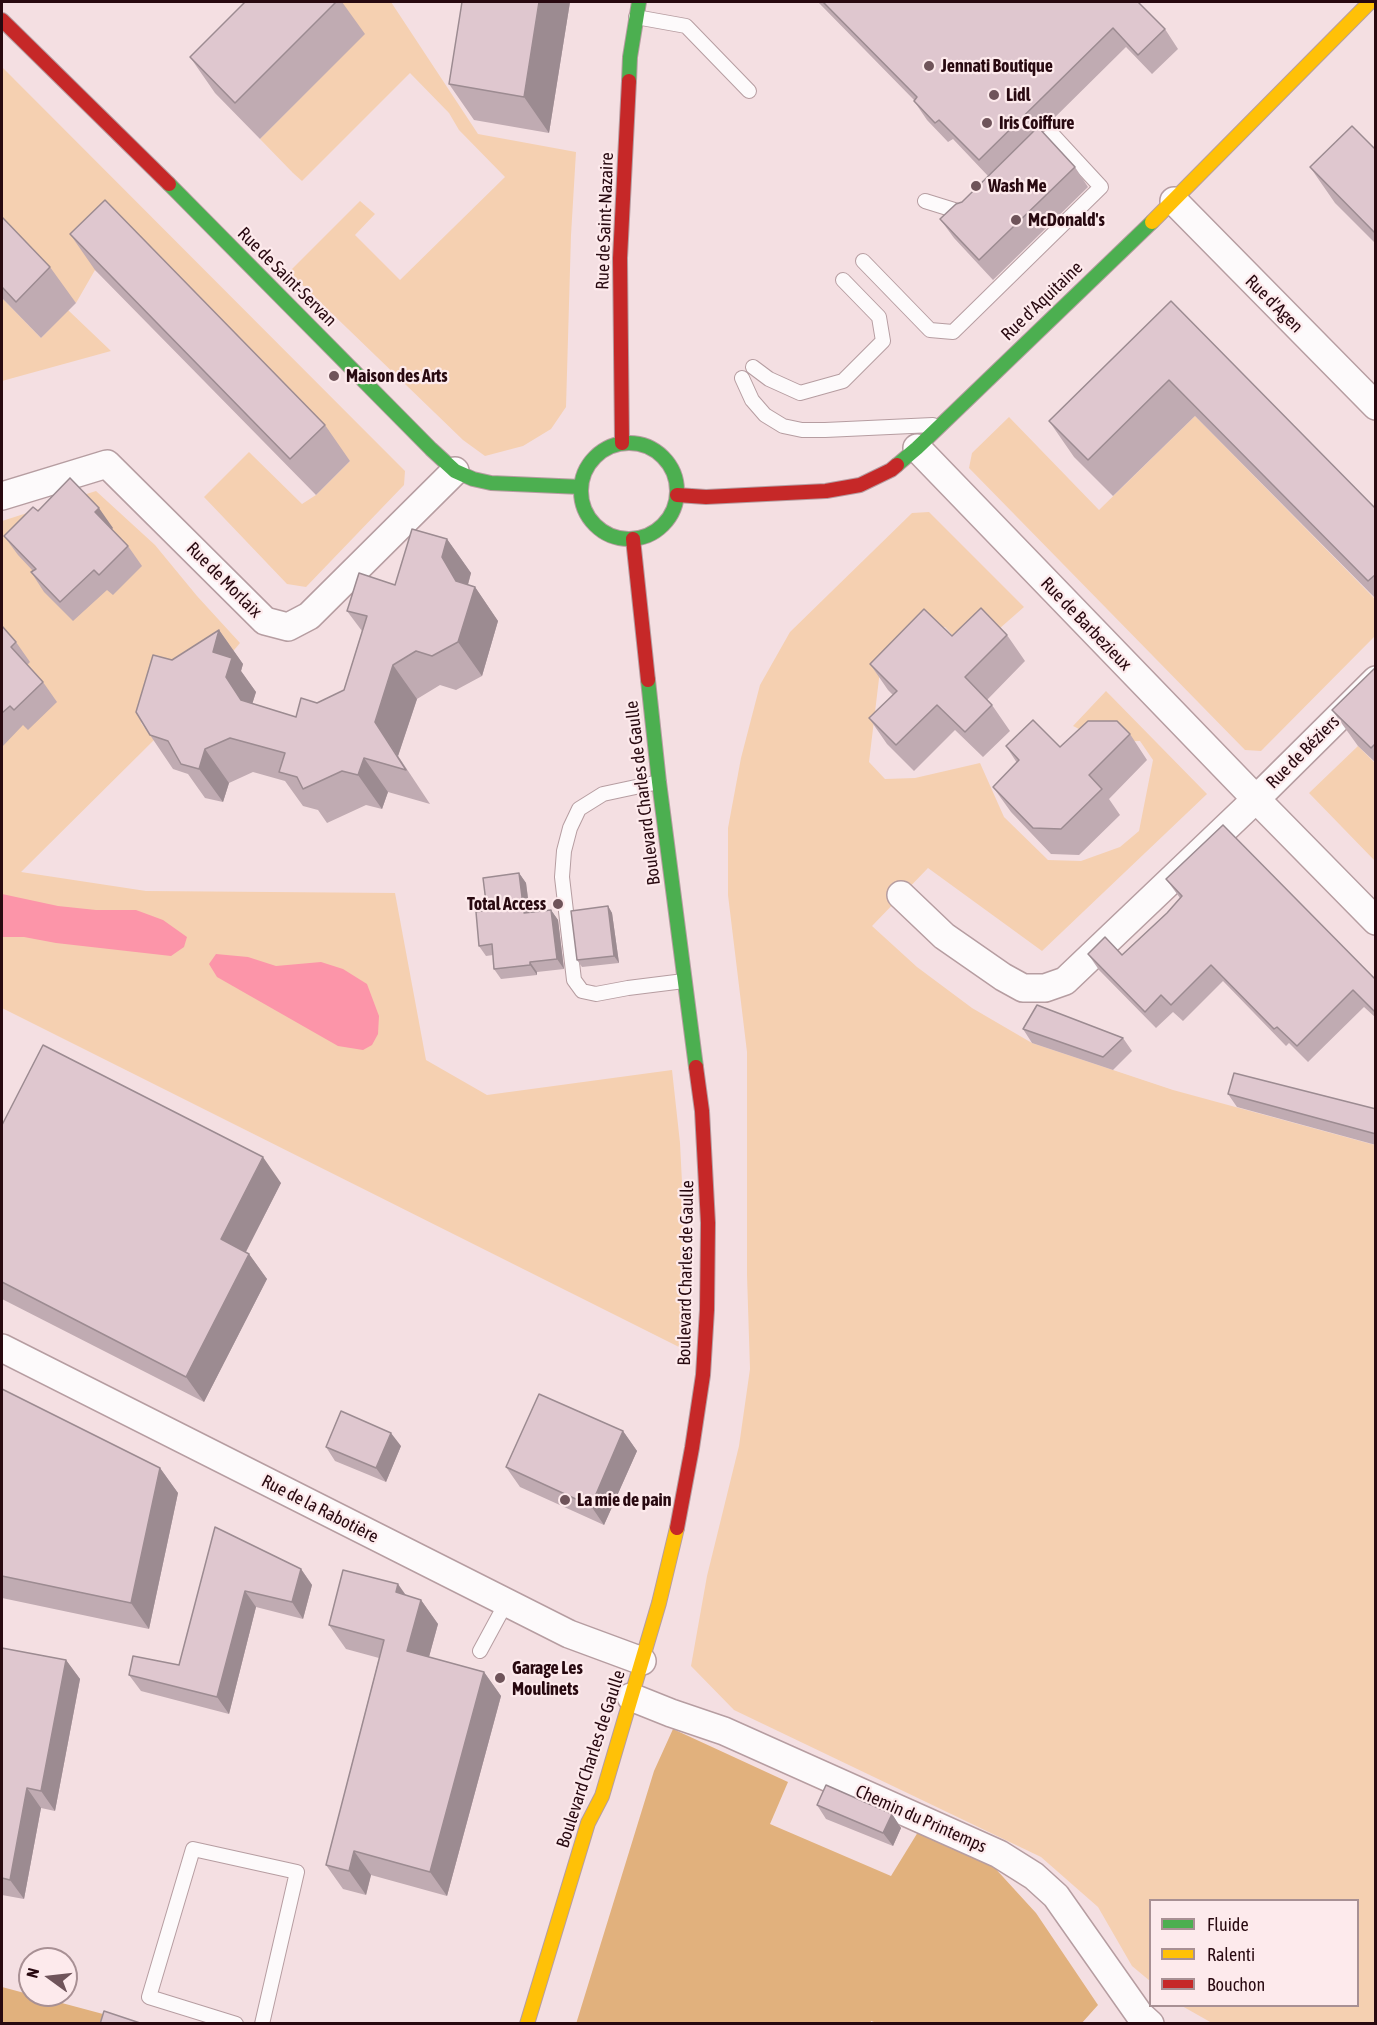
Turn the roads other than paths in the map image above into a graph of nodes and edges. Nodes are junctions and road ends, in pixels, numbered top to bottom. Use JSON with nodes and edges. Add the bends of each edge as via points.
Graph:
{"nodes":[{"id":1,"x":639,"y":2,"type":"edge"},
{"id":2,"x":1370,"y":2,"type":"edge"},
{"id":3,"x":636,"y":17,"type":"junction"},
{"id":4,"x":2,"y":20,"type":"edge"},
{"id":5,"x":749,"y":91,"type":"dead end"},
{"id":6,"x":1028,"y":158,"type":"edge"},
{"id":7,"x":925,"y":201,"type":"dead end"},
{"id":8,"x":1174,"y":201,"type":"junction"},
{"id":9,"x":978,"y":207,"type":"edge"},
{"id":10,"x":863,"y":261,"type":"dead end"},
{"id":11,"x":843,"y":280,"type":"dead end"},
{"id":12,"x":753,"y":367,"type":"dead end"},
{"id":13,"x":742,"y":378,"type":"dead end"},
{"id":14,"x":1376,"y":406,"type":"edge"},
{"id":15,"x":941,"y":425,"type":"junction"},
{"id":16,"x":622,"y":443,"type":"junction"},
{"id":17,"x":917,"y":448,"type":"junction"},
{"id":18,"x":455,"y":471,"type":"junction"},
{"id":19,"x":581,"y":487,"type":"junction"},
{"id":20,"x":677,"y":495,"type":"junction"},
{"id":21,"x":2,"y":496,"type":"edge"},
{"id":22,"x":633,"y":539,"type":"junction"},
{"id":23,"x":1376,"y":680,"type":"edge"},
{"id":24,"x":659,"y":782,"type":"junction"},
{"id":25,"x":1256,"y":799,"type":"junction"},
{"id":26,"x":901,"y":895,"type":"dead end"},
{"id":27,"x":1376,"y":921,"type":"edge"},
{"id":28,"x":684,"y":981,"type":"junction"},
{"id":29,"x":2,"y":1348,"type":"edge"},
{"id":30,"x":506,"y":1603,"type":"junction"},
{"id":31,"x":480,"y":1651,"type":"dead end"},
{"id":32,"x":642,"y":1661,"type":"junction"},
{"id":33,"x":632,"y":1697,"type":"junction"},
{"id":34,"x":236,"y":2024,"type":"edge"},
{"id":35,"x":262,"y":2024,"type":"edge"},
{"id":36,"x":527,"y":2024,"type":"edge"},
{"id":37,"x":1150,"y":2024,"type":"edge"}],
"edges":[{"from":1,"to":3,"type":"main road","name":"Rue de Saint-Nazaire"},
{"from":2,"to":8,"type":"main road","name":"Rue d'Aquitaine"},
{"from":3,"to":5,"type":"lane","via":[[686,26]]},
{"from":3,"to":16,"type":"main road","name":"Rue de Saint-Nazaire","via":[[630,57],[620,258]]},
{"from":4,"to":18,"type":"main road","name":"Rue de Saint-Servan"},
{"from":6,"to":10,"type":"lane","via":[[1052,134],[1101,187],[953,332],[930,330]]},
{"from":7,"to":9,"type":"lane","via":[[969,215]]},
{"from":8,"to":14,"type":"street","name":"Rue d'Agen"},
{"from":8,"to":15,"type":"main road","name":"Rue d'Aquitaine"},
{"from":11,"to":12,"type":"lane","via":[[879,317],[883,341],[843,381],[800,393]]},
{"from":13,"to":15,"type":"lane","via":[[752,400],[765,415],[783,426],[825,430]]},
{"from":15,"to":17,"type":"main road","name":"Rue d'Aquitaine"},
{"from":16,"to":19,"type":"main road","via":[[596,455],[584,473]]},
{"from":16,"to":20,"type":"main road","via":[[641,444],[659,452],[675,475]]},
{"from":17,"to":20,"type":"main road","name":"Rue d'Aquitaine","via":[[881,475],[826,491],[705,498]]},
{"from":17,"to":25,"type":"street","name":"Rue de Barbezieux"},
{"from":18,"to":19,"type":"main road","name":"Rue de Saint-Servan","via":[[491,483]]},
{"from":18,"to":21,"type":"street","name":"Rue de Morlaix","via":[[309,616],[288,627],[266,621],[107,464]]},
{"from":19,"to":22,"type":"main road","via":[[583,505],[592,521],[614,537]]},
{"from":20,"to":22,"type":"main road","via":[[666,522],[654,532]]},
{"from":22,"to":24,"type":"main road","name":"Boulevard Charles de Gaulle"},
{"from":23,"to":25,"type":"street","name":"Rue de Béziers"},
{"from":24,"to":28,"type":"main road","name":"Boulevard Charles de Gaulle"},
{"from":24,"to":28,"type":"lane","via":[[603,794],[579,809],[570,828],[562,877],[573,980],[582,991],[596,994]]},
{"from":25,"to":26,"type":"street","name":"Rue de Béziers","via":[[1065,981],[1045,988],[1023,988],[1003,977],[944,936]]},
{"from":25,"to":27,"type":"street","name":"Rue de Barbezieux"},
{"from":28,"to":32,"type":"main road","name":"Boulevard Charles de Gaulle","via":[[702,1111],[708,1222],[703,1375],[680,1514]]},
{"from":29,"to":30,"type":"street","name":"Rue de la Rabotière"},
{"from":30,"to":31,"type":"lane"},
{"from":30,"to":32,"type":"street","name":"Rue de la Rabotière","via":[[569,1634]]},
{"from":32,"to":33,"type":"main road","name":"Boulevard Charles de Gaulle"},
{"from":33,"to":36,"type":"main road","name":"Boulevard Charles de Gaulle","via":[[602,1796],[588,1823]]},
{"from":33,"to":37,"type":"street","name":"Chemin du Printemps","via":[[724,1731],[1017,1865],[1056,1896]]},
{"from":34,"to":35,"type":"lane","via":[[149,1997],[193,1849],[297,1872]]}]}
